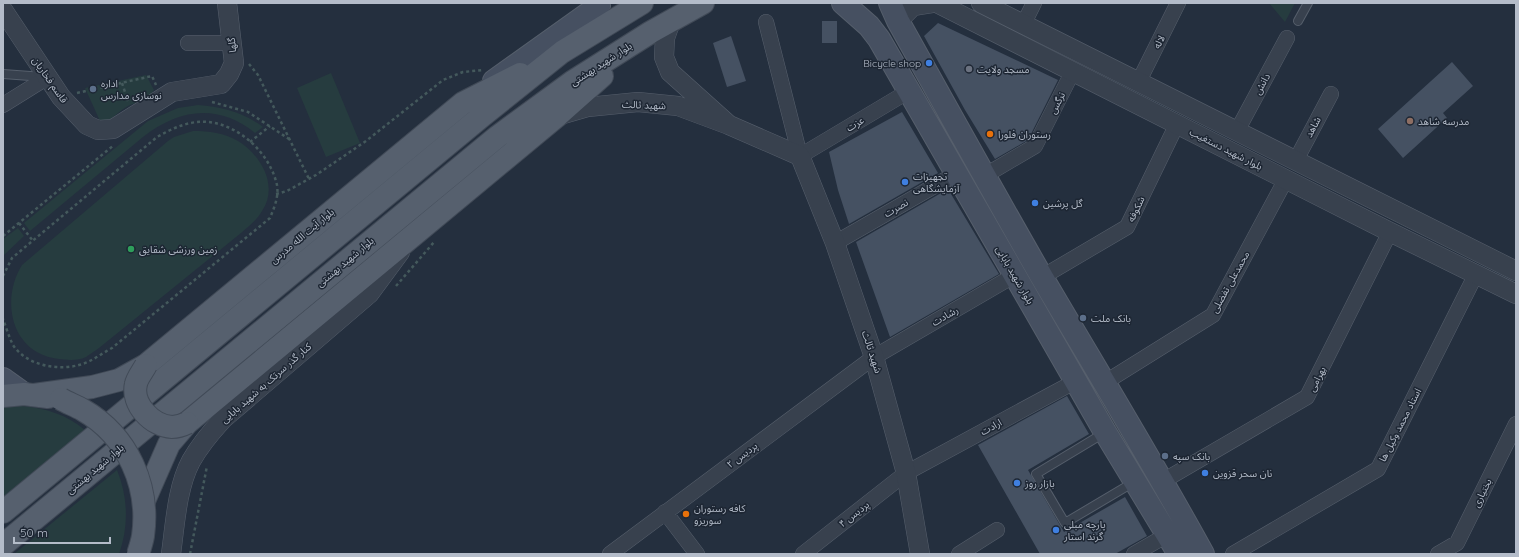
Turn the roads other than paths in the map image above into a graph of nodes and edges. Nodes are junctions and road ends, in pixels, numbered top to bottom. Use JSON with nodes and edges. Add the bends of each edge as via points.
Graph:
{"nodes":[{"id":1,"x":227,"y":3,"type":"edge"},
{"id":2,"x":642,"y":3,"type":"edge"},
{"id":3,"x":703,"y":3,"type":"edge"},
{"id":4,"x":843,"y":3,"type":"edge"},
{"id":5,"x":932,"y":3,"type":"edge"},
{"id":6,"x":937,"y":3,"type":"edge"},
{"id":7,"x":981,"y":3,"type":"edge"},
{"id":8,"x":1034,"y":3,"type":"edge"},
{"id":9,"x":1178,"y":3,"type":"edge"},
{"id":10,"x":1308,"y":3,"type":"edge"},
{"id":11,"x":600,"y":4,"type":"edge"},
{"id":12,"x":3,"y":10,"type":"edge"},
{"id":13,"x":894,"y":12,"type":"edge"},
{"id":14,"x":671,"y":21,"type":"junction"},
{"id":15,"x":1298,"y":21,"type":"dead end"},
{"id":16,"x":766,"y":22,"type":"dead end"},
{"id":17,"x":1023,"y":25,"type":"junction"},
{"id":18,"x":651,"y":32,"type":"junction"},
{"id":19,"x":1287,"y":38,"type":"dead end"},
{"id":20,"x":188,"y":43,"type":"dead end"},
{"id":21,"x":232,"y":43,"type":"junction"},
{"id":22,"x":562,"y":52,"type":"junction"},
{"id":23,"x":1073,"y":72,"type":"junction"},
{"id":24,"x":3,"y":74,"type":"edge"},
{"id":25,"x":48,"y":77,"type":"junction"},
{"id":26,"x":1139,"y":81,"type":"junction"},
{"id":27,"x":220,"y":84,"type":"joint"},
{"id":28,"x":909,"y":91,"type":"junction"},
{"id":29,"x":1331,"y":94,"type":"dead end"},
{"id":30,"x":463,"y":102,"type":"junction"},
{"id":31,"x":3,"y":105,"type":"edge"},
{"id":32,"x":557,"y":116,"type":"junction"},
{"id":33,"x":1177,"y":124,"type":"junction"},
{"id":34,"x":729,"y":125,"type":"junction"},
{"id":35,"x":1237,"y":131,"type":"junction"},
{"id":36,"x":800,"y":156,"type":"junction"},
{"id":37,"x":1296,"y":160,"type":"junction"},
{"id":38,"x":957,"y":173,"type":"junction"},
{"id":39,"x":984,"y":176,"type":"junction"},
{"id":40,"x":1286,"y":179,"type":"junction"},
{"id":41,"x":1390,"y":232,"type":"junction"},
{"id":42,"x":410,"y":238,"type":"junction"},
{"id":43,"x":835,"y":243,"type":"junction"},
{"id":44,"x":1516,"y":271,"type":"edge"},
{"id":45,"x":1476,"y":274,"type":"junction"},
{"id":46,"x":1015,"y":275,"type":"junction"},
{"id":47,"x":1042,"y":277,"type":"junction"},
{"id":48,"x":1516,"y":294,"type":"edge"},
{"id":49,"x":874,"y":357,"type":"junction"},
{"id":50,"x":146,"y":365,"type":"junction"},
{"id":51,"x":3,"y":379,"type":"edge"},
{"id":52,"x":1076,"y":381,"type":"junction"},
{"id":53,"x":1104,"y":383,"type":"junction"},
{"id":54,"x":20,"y":395,"type":"edge"},
{"id":55,"x":187,"y":423,"type":"junction"},
{"id":56,"x":1516,"y":424,"type":"edge"},
{"id":57,"x":1105,"y":432,"type":"junction"},
{"id":58,"x":906,"y":473,"type":"junction"},
{"id":59,"x":1134,"y":481,"type":"junction"},
{"id":60,"x":1163,"y":481,"type":"junction"},
{"id":61,"x":144,"y":501,"type":"junction"},
{"id":62,"x":3,"y":512,"type":"edge"},
{"id":63,"x":665,"y":512,"type":"junction"},
{"id":64,"x":997,"y":530,"type":"dead end"},
{"id":65,"x":1167,"y":535,"type":"junction"},
{"id":66,"x":3,"y":545,"type":"edge"},
{"id":67,"x":141,"y":548,"type":"edge"},
{"id":68,"x":171,"y":554,"type":"edge"},
{"id":69,"x":610,"y":554,"type":"edge"},
{"id":70,"x":696,"y":554,"type":"edge"},
{"id":71,"x":803,"y":554,"type":"edge"},
{"id":72,"x":920,"y":554,"type":"edge"},
{"id":73,"x":959,"y":554,"type":"edge"},
{"id":74,"x":1134,"y":554,"type":"edge"},
{"id":75,"x":1179,"y":554,"type":"edge"},
{"id":76,"x":1203,"y":554,"type":"edge"},
{"id":77,"x":1233,"y":554,"type":"edge"},
{"id":78,"x":1438,"y":554,"type":"edge"}],
"edges":[{"from":1,"to":21,"type":"street","name":"گلها"},
{"from":2,"to":22,"type":"main road"},
{"from":3,"to":14,"type":"main road","name":"بلوار شهید بهشتی"},
{"from":4,"to":28,"type":"main road","name":"بلوار شهید بابایی","via":[[869,26],[879,39]]},
{"from":5,"to":13,"type":"street"},
{"from":6,"to":23,"type":"street","name":"بلوار شهید دستغیب"},
{"from":7,"to":17,"type":"street"},
{"from":8,"to":17,"type":"street"},
{"from":9,"to":26,"type":"street","name":"لاله"},
{"from":10,"to":15,"type":"lane"},
{"from":11,"to":22,"type":"main road"},
{"from":11,"to":30,"type":"main road"},
{"from":12,"to":25,"type":"street","name":"قاسم فخاریان"},
{"from":13,"to":39,"type":"main road"},
{"from":14,"to":18,"type":"main road","name":"بلوار شهید بهشتی"},
{"from":14,"to":34,"type":"street","name":"شهید ثالث","via":[[665,38],[664,57],[670,72]]},
{"from":16,"to":36,"type":"street","name":"شهید ثالث"},
{"from":17,"to":26,"type":"street"},
{"from":18,"to":32,"type":"main road"},
{"from":18,"to":66,"type":"main road","name":"بلوار شهید بهشتی","via":[[572,82],[497,137]]},
{"from":19,"to":35,"type":"street","name":"دانش"},
{"from":20,"to":21,"type":"street"},
{"from":21,"to":27,"type":"street","name":"گلها","via":[[234,63]]},
{"from":22,"to":30,"type":"main road","name":"بلوار آیت الله مدرس"},
{"from":22,"to":62,"type":"main road"},
{"from":23,"to":33,"type":"street","name":"بلوار شهید دستغیب"},
{"from":23,"to":39,"type":"street","name":"نرگس","via":[[1035,146]]},
{"from":24,"to":25,"type":"lane"},
{"from":25,"to":27,"type":"street","name":"قاسم فخاریان","via":[[61,97],[87,125],[98,130],[112,128],[172,92]]},
{"from":25,"to":31,"type":"street"},
{"from":26,"to":35,"type":"street"},
{"from":28,"to":36,"type":"street","name":"عزت"},
{"from":28,"to":38,"type":"main road","name":"بلوار شهید بابایی"},
{"from":29,"to":37,"type":"street","name":"شاهد"},
{"from":30,"to":50,"type":"main road","name":"بلوار آیت الله مدرس"},
{"from":32,"to":34,"type":"street","name":"شهید ثالث","via":[[588,107],[638,102],[678,106]]},
{"from":32,"to":42,"type":"main road"},
{"from":33,"to":40,"type":"street","name":"بلوار شهید دستغیب"},
{"from":33,"to":47,"type":"street","name":"شکوفه","via":[[1127,227]]},
{"from":34,"to":36,"type":"street","name":"شهید ثالث"},
{"from":35,"to":37,"type":"street"},
{"from":36,"to":43,"type":"street","name":"شهید ثالث"},
{"from":37,"to":40,"type":"street"},
{"from":37,"to":44,"type":"street"},
{"from":38,"to":43,"type":"street","name":"نصرت"},
{"from":38,"to":46,"type":"main road","name":"بلوار شهید بابایی"},
{"from":39,"to":47,"type":"main road"},
{"from":40,"to":41,"type":"street","name":"بلوار شهید دستغیب"},
{"from":40,"to":53,"type":"street","name":"محمدعلی تفضلی","via":[[1213,315]]},
{"from":41,"to":45,"type":"street","name":"بلوار شهید دستغیب"},
{"from":41,"to":60,"type":"street","name":"بهرامی","via":[[1307,397]]},
{"from":42,"to":55,"type":"main road"},
{"from":42,"to":68,"type":"street","name":"کنار گذر سرتک به شهید بابایی","via":[[369,294],[222,419],[205,439],[190,462],[181,487]]},
{"from":43,"to":49,"type":"street","name":"شهید ثالث"},
{"from":45,"to":48,"type":"street","name":"بلوار شهید دستغیب"},
{"from":45,"to":77,"type":"street","name":"استاد محمد وکیل ها","via":[[1378,469]]},
{"from":46,"to":49,"type":"street","name":"رشادت"},
{"from":46,"to":52,"type":"main road","name":"بلوار شهید بابایی"},
{"from":47,"to":53,"type":"main road"},
{"from":49,"to":58,"type":"street","name":"شهید ثالث"},
{"from":49,"to":63,"type":"street","name":"پردیس ۲"},
{"from":50,"to":54,"type":"main road","name":"بلوار آیت الله مدرس","via":[[119,380],[92,387]]},
{"from":50,"to":55,"type":"main road","bridge":true,"via":[[136,383],[136,401],[159,425],[173,427]]},
{"from":51,"to":54,"type":"main road"},
{"from":52,"to":57,"type":"main road","name":"بلوار شهید بابایی"},
{"from":52,"to":58,"type":"street","name":"ارادت"},
{"from":53,"to":60,"type":"main road"},
{"from":54,"to":61,"type":"main road","bridge":true,"via":[[61,399],[84,410],[105,426],[132,459]]},
{"from":55,"to":61,"type":"main road","via":[[169,444]]},
{"from":56,"to":78,"type":"street","name":"بختیاری","via":[[1457,543]]},
{"from":57,"to":59,"type":"main road","name":"بلوار شهید بابایی"},
{"from":57,"to":59,"type":"lane","via":[[1036,474],[1065,523]]},
{"from":58,"to":71,"type":"street","name":"پردیس ۴"},
{"from":58,"to":72,"type":"street","name":"شهید ثالث"},
{"from":59,"to":65,"type":"main road","name":"بلوار شهید بابایی"},
{"from":60,"to":76,"type":"main road"},
{"from":61,"to":67,"type":"main road","bridge":true},
{"from":63,"to":69,"type":"street","name":"پردیس ۲"},
{"from":63,"to":70,"type":"street"},
{"from":64,"to":73,"type":"street"},
{"from":65,"to":74,"type":"street"},
{"from":65,"to":75,"type":"main road","name":"بلوار شهید بابایی"}]}
